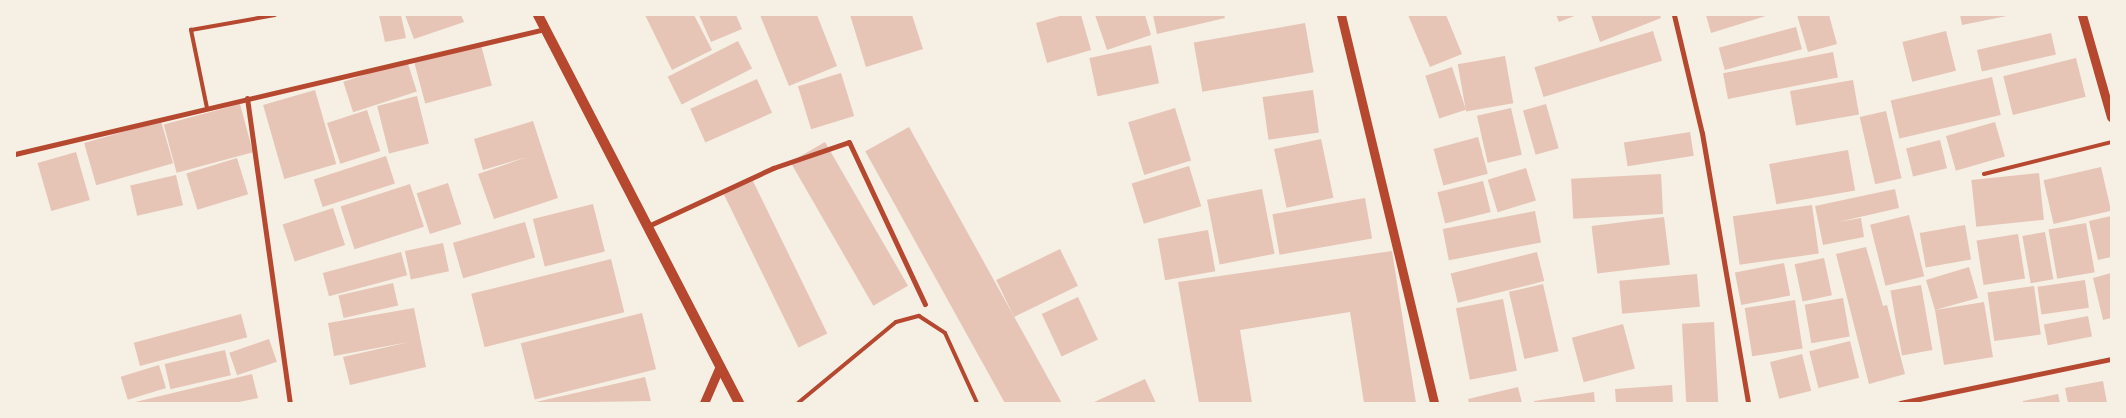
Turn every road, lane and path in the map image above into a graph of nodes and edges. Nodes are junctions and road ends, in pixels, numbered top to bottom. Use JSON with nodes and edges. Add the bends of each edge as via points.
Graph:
{"nodes":[{"id":1,"x":275,"y":15,"type":"edge"},
{"id":2,"x":538,"y":15,"type":"edge"},
{"id":3,"x":1341,"y":15,"type":"edge"},
{"id":4,"x":1674,"y":15,"type":"edge"},
{"id":5,"x":2082,"y":15,"type":"edge"},
{"id":6,"x":547,"y":29,"type":"junction"},
{"id":7,"x":247,"y":98,"type":"junction"},
{"id":8,"x":207,"y":108,"type":"junction"},
{"id":9,"x":2111,"y":117,"type":"edge"},
{"id":10,"x":2111,"y":142,"type":"edge"},
{"id":11,"x":15,"y":154,"type":"edge"},
{"id":12,"x":1984,"y":174,"type":"dead end"},
{"id":13,"x":648,"y":226,"type":"junction"},
{"id":14,"x":926,"y":304,"type":"dead end"},
{"id":15,"x":2111,"y":359,"type":"edge"},
{"id":16,"x":720,"y":366,"type":"junction"},
{"id":17,"x":290,"y":403,"type":"edge"},
{"id":18,"x":704,"y":403,"type":"edge"},
{"id":19,"x":739,"y":403,"type":"edge"},
{"id":20,"x":798,"y":403,"type":"edge"},
{"id":21,"x":977,"y":403,"type":"edge"},
{"id":22,"x":1434,"y":403,"type":"edge"},
{"id":23,"x":1748,"y":403,"type":"edge"},
{"id":24,"x":1900,"y":403,"type":"edge"}],
"edges":[{"from":1,"to":8,"type":"lane","via":[[190,30]]},
{"from":2,"to":6,"type":"main road"},
{"from":3,"to":22,"type":"street"},
{"from":4,"to":23,"type":"street","via":[[1702,133]]},
{"from":5,"to":9,"type":"street"},
{"from":6,"to":7,"type":"street"},
{"from":6,"to":13,"type":"main road"},
{"from":7,"to":8,"type":"street"},
{"from":7,"to":17,"type":"street"},
{"from":8,"to":11,"type":"street"},
{"from":10,"to":12,"type":"lane"},
{"from":13,"to":14,"type":"street","via":[[773,168],[849,142]]},
{"from":13,"to":16,"type":"main road"},
{"from":15,"to":24,"type":"street"},
{"from":16,"to":18,"type":"street"},
{"from":16,"to":19,"type":"main road"},
{"from":20,"to":21,"type":"lane","via":[[896,322],[919,316],[945,334]]}]}
